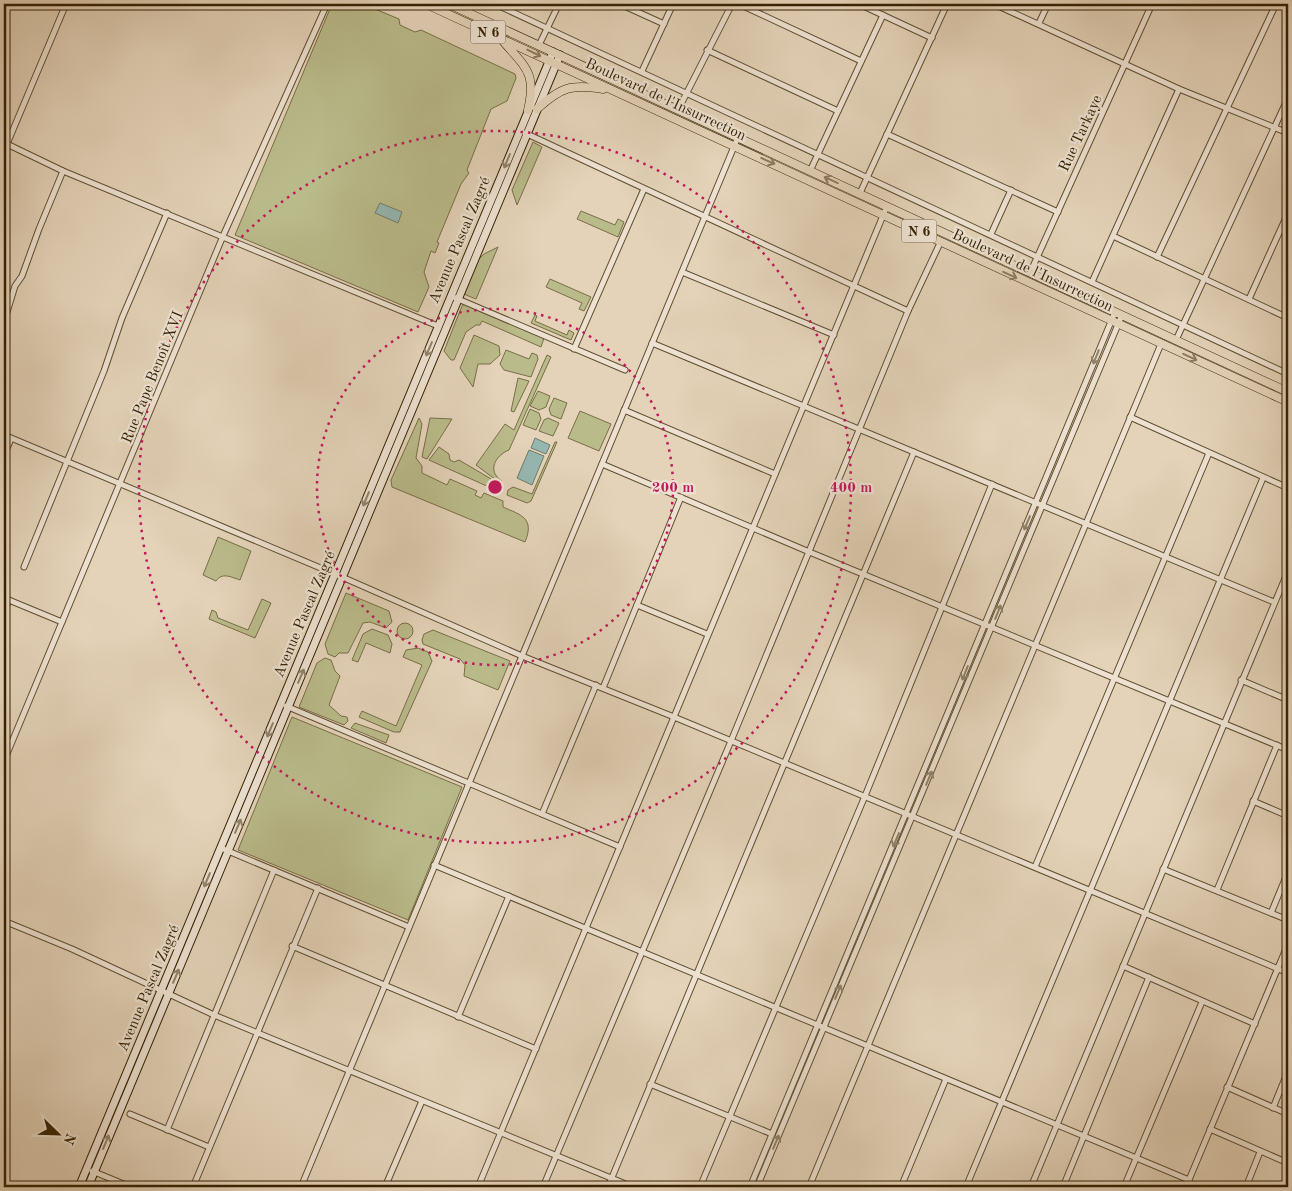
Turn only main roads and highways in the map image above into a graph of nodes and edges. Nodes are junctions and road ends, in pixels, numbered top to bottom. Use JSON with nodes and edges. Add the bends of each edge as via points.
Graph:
{"nodes":[{"id":1,"x":426,"y":4,"type":"edge"},
{"id":2,"x":449,"y":4,"type":"edge"},
{"id":3,"x":499,"y":37,"type":"junction"},
{"id":4,"x":556,"y":53,"type":"junction"},
{"id":5,"x":552,"y":62,"type":"junction"},
{"id":6,"x":612,"y":90,"type":"junction"},
{"id":7,"x":537,"y":109,"type":"junction"},
{"id":8,"x":528,"y":110,"type":"junction"},
{"id":9,"x":523,"y":132,"type":"junction"},
{"id":10,"x":454,"y":298,"type":"junction"},
{"id":11,"x":1288,"y":392,"type":"edge"},
{"id":12,"x":1288,"y":402,"type":"edge"},
{"id":13,"x":339,"y":575,"type":"junction"},
{"id":14,"x":90,"y":1170,"type":"junction"},
{"id":15,"x":79,"y":1187,"type":"edge"},
{"id":16,"x":88,"y":1187,"type":"edge"}],
"edges":[{"from":1,"to":3,"type":"main road","number":"N 6"},
{"from":2,"to":4,"type":"main road","number":"N 6"},
{"from":3,"to":5,"type":"main road","number":"N 6","one_way":true},
{"from":3,"to":8,"type":"main road","via":[[520,58],[530,74],[533,92]]},
{"from":4,"to":5,"type":"main road","name":"Avenue Pascal Zagré"},
{"from":11,"to":4,"type":"main road","name":"Boulevard de l'Insurrection","number":"N 6","one_way":true},
{"from":5,"to":6,"type":"main road","name":"Boulevard de l'Insurrection","number":"N 6"},
{"from":5,"to":7,"type":"main road","name":"Avenue Pascal Zagré"},
{"from":5,"to":8,"type":"main road","name":"Avenue Pascal Zagré"},
{"from":6,"to":7,"type":"main road","via":[[570,87],[557,92]]},
{"from":6,"to":12,"type":"main road","name":"Boulevard de l'Insurrection","number":"N 6","one_way":true},
{"from":7,"to":9,"type":"main road","name":"Avenue Pascal Zagré"},
{"from":8,"to":9,"type":"main road","name":"Avenue Pascal Zagré"},
{"from":9,"to":10,"type":"main road","name":"Avenue Pascal Zagré"},
{"from":10,"to":13,"type":"main road","name":"Avenue Pascal Zagré"},
{"from":10,"to":13,"type":"main road","name":"Avenue Pascal Zagré","one_way":true,"via":[[438,326]]},
{"from":13,"to":14,"type":"main road","name":"Avenue Pascal Zagré"},
{"from":14,"to":15,"type":"main road","name":"Avenue Pascal Zagré"},
{"from":14,"to":16,"type":"main road","name":"Avenue Pascal Zagré"}]}
